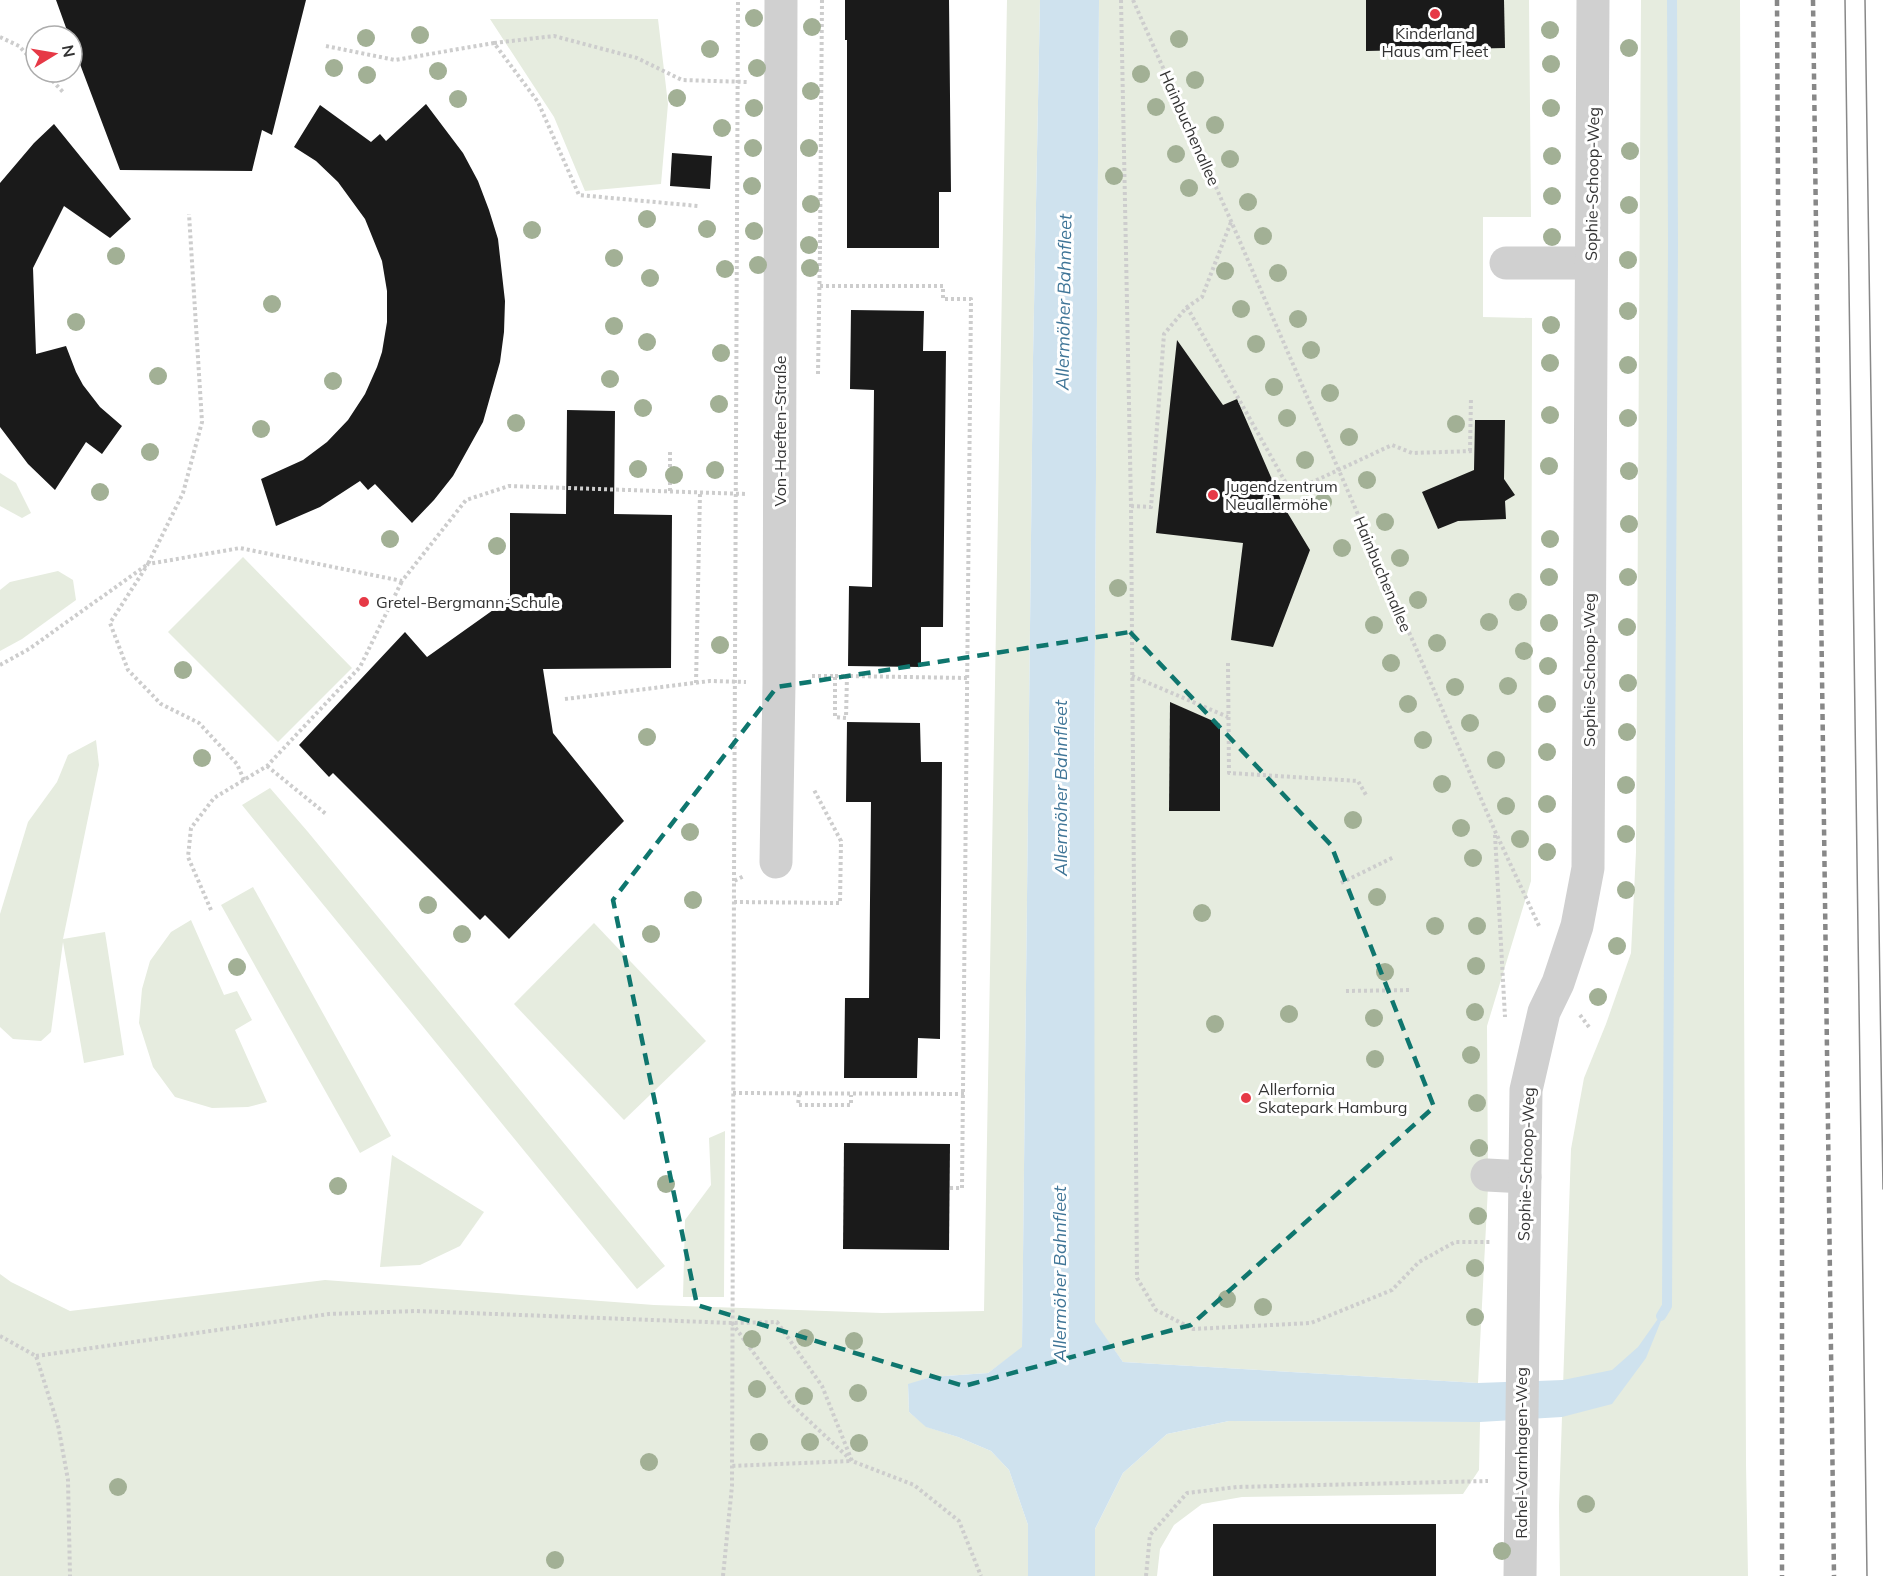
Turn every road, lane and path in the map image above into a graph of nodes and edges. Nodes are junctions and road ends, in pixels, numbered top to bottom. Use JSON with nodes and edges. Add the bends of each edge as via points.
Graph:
{"nodes":[{"id":1,"x":738,"y":0,"type":"edge"},
{"id":2,"x":781,"y":0,"type":"edge"},
{"id":3,"x":1121,"y":0,"type":"edge"},
{"id":4,"x":1133,"y":0,"type":"edge"},
{"id":5,"x":1593,"y":0,"type":"edge"},
{"id":6,"x":0,"y":37,"type":"edge"},
{"id":7,"x":494,"y":43,"type":"junction"},
{"id":8,"x":326,"y":46,"type":"dead end"},
{"id":9,"x":24,"y":51,"type":"edge"},
{"id":10,"x":739,"y":82,"type":"junction"},
{"id":11,"x":55,"y":84,"type":"edge"},
{"id":12,"x":781,"y":84,"type":"junction"},
{"id":13,"x":63,"y":93,"type":"dead end"},
{"id":14,"x":698,"y":206,"type":"dead end"},
{"id":15,"x":189,"y":214,"type":"dead end"},
{"id":16,"x":1231,"y":221,"type":"junction"},
{"id":17,"x":1506,"y":263,"type":"dead end"},
{"id":18,"x":1591,"y":263,"type":"junction"},
{"id":19,"x":820,"y":286,"type":"dead end"},
{"id":20,"x":1187,"y":307,"type":"junction"},
{"id":21,"x":1472,"y":397,"type":"dead end"},
{"id":22,"x":670,"y":448,"type":"dead end"},
{"id":23,"x":1338,"y":470,"type":"junction"},
{"id":24,"x":670,"y":491,"type":"junction"},
{"id":25,"x":700,"y":493,"type":"junction"},
{"id":26,"x":736,"y":494,"type":"junction"},
{"id":27,"x":780,"y":496,"type":"junction"},
{"id":28,"x":1131,"y":506,"type":"junction"},
{"id":29,"x":148,"y":564,"type":"junction"},
{"id":30,"x":402,"y":581,"type":"junction"},
{"id":31,"x":1228,"y":663,"type":"dead end"},
{"id":32,"x":0,"y":665,"type":"edge"},
{"id":33,"x":811,"y":676,"type":"dead end"},
{"id":34,"x":835,"y":676,"type":"junction"},
{"id":35,"x":847,"y":676,"type":"junction"},
{"id":36,"x":1132,"y":676,"type":"junction"},
{"id":37,"x":967,"y":678,"type":"junction"},
{"id":38,"x":734,"y":682,"type":"junction"},
{"id":39,"x":696,"y":683,"type":"junction"},
{"id":40,"x":779,"y":684,"type":"junction"},
{"id":41,"x":565,"y":699,"type":"dead end"},
{"id":42,"x":1228,"y":717,"type":"junction"},
{"id":43,"x":267,"y":766,"type":"junction"},
{"id":44,"x":244,"y":780,"type":"junction"},
{"id":45,"x":1366,"y":795,"type":"dead end"},
{"id":46,"x":326,"y":814,"type":"dead end"},
{"id":47,"x":1494,"y":831,"type":"junction"},
{"id":48,"x":1394,"y":857,"type":"dead end"},
{"id":49,"x":776,"y":862,"type":"joint"},
{"id":50,"x":734,"y":881,"type":"junction"},
{"id":51,"x":1341,"y":883,"type":"dead end"},
{"id":52,"x":212,"y":910,"type":"dead end"},
{"id":53,"x":1541,"y":932,"type":"dead end"},
{"id":54,"x":1412,"y":990,"type":"dead end"},
{"id":55,"x":1346,"y":991,"type":"dead end"},
{"id":56,"x":1505,"y":1017,"type":"dead end"},
{"id":57,"x":733,"y":1093,"type":"junction"},
{"id":58,"x":799,"y":1094,"type":"junction"},
{"id":59,"x":964,"y":1094,"type":"junction"},
{"id":60,"x":851,"y":1095,"type":"junction"},
{"id":61,"x":1487,"y":1175,"type":"dead end"},
{"id":62,"x":1525,"y":1177,"type":"junction"},
{"id":63,"x":950,"y":1188,"type":"dead end"},
{"id":64,"x":1523,"y":1242,"type":"junction"},
{"id":65,"x":732,"y":1323,"type":"junction"},
{"id":66,"x":1522,"y":1330,"type":"joint"},
{"id":67,"x":0,"y":1336,"type":"edge"},
{"id":68,"x":36,"y":1356,"type":"junction"},
{"id":69,"x":852,"y":1461,"type":"junction"},
{"id":70,"x":731,"y":1466,"type":"junction"},
{"id":71,"x":1521,"y":1473,"type":"junction"},
{"id":72,"x":70,"y":1576,"type":"edge"},
{"id":73,"x":723,"y":1576,"type":"edge"},
{"id":74,"x":981,"y":1576,"type":"edge"},
{"id":75,"x":1146,"y":1576,"type":"edge"},
{"id":76,"x":1520,"y":1576,"type":"edge"}],
"edges":[{"from":1,"to":10,"type":"path"},
{"from":2,"to":12,"type":"street","name":"Von-Haeften-Straße"},
{"from":3,"to":28,"type":"path"},
{"from":4,"to":16,"type":"path","name":"Hainbuchenallee"},
{"from":5,"to":18,"type":"street","name":"Sophie-Schoop-Weg"},
{"from":6,"to":9,"type":"path"},
{"from":7,"to":8,"type":"path","via":[[395,60]]},
{"from":7,"to":10,"type":"path","via":[[554,36],[638,58],[682,80]]},
{"from":7,"to":14,"type":"path","via":[[538,102],[579,195]]},
{"from":10,"to":12,"type":"path"},
{"from":10,"to":26,"type":"path"},
{"from":11,"to":13,"type":"path"},
{"from":12,"to":27,"type":"street","name":"Von-Haeften-Straße"},
{"from":15,"to":29,"type":"path","via":[[202,422],[183,493]]},
{"from":16,"to":20,"type":"path","via":[[1202,297]]},
{"from":16,"to":23,"type":"path","name":"Hainbuchenallee"},
{"from":17,"to":18,"type":"street"},
{"from":18,"to":62,"type":"street","name":"Sophie-Schoop-Weg","via":[[1588,868],[1577,926],[1544,1012],[1526,1090]]},
{"from":19,"to":37,"type":"path","via":[[943,286],[943,298],[972,299]]},
{"from":20,"to":23,"type":"path","via":[[1291,492]]},
{"from":20,"to":28,"type":"path","via":[[1164,334],[1151,507]]},
{"from":21,"to":23,"type":"path","via":[[1472,451],[1412,453],[1392,445]]},
{"from":22,"to":24,"type":"path"},
{"from":23,"to":47,"type":"path","name":"Hainbuchenallee"},
{"from":24,"to":25,"type":"path"},
{"from":24,"to":30,"type":"path","via":[[509,486],[498,489],[466,500]]},
{"from":25,"to":26,"type":"path"},
{"from":25,"to":39,"type":"path"},
{"from":26,"to":27,"type":"path"},
{"from":26,"to":38,"type":"path"},
{"from":27,"to":40,"type":"street","name":"Von-Haeften-Straße"},
{"from":28,"to":36,"type":"path"},
{"from":29,"to":30,"type":"path","via":[[240,548]]},
{"from":29,"to":32,"type":"path","via":[[29,649]]},
{"from":29,"to":44,"type":"path","via":[[110,623],[128,670],[161,704],[199,723],[237,764]]},
{"from":30,"to":43,"type":"path","via":[[360,667]]},
{"from":31,"to":42,"type":"path"},
{"from":33,"to":34,"type":"path"},
{"from":34,"to":35,"type":"path"},
{"from":34,"to":35,"type":"path","via":[[835,717],[846,718]]},
{"from":35,"to":37,"type":"path"},
{"from":36,"to":42,"type":"path"},
{"from":36,"to":64,"type":"path","via":[[1137,1278],[1156,1310],[1193,1329],[1311,1323],[1392,1290],[1419,1262],[1455,1242]]},
{"from":37,"to":59,"type":"path"},
{"from":38,"to":39,"type":"path"},
{"from":38,"to":40,"type":"path"},
{"from":38,"to":50,"type":"path"},
{"from":39,"to":41,"type":"path"},
{"from":40,"to":49,"type":"street","name":"Von-Haeften-Straße"},
{"from":42,"to":45,"type":"path","via":[[1229,774],[1358,781]]},
{"from":43,"to":44,"type":"path"},
{"from":43,"to":46,"type":"path"},
{"from":44,"to":52,"type":"path","via":[[214,798],[191,828],[189,857]]},
{"from":47,"to":53,"type":"path","name":"Hainbuchenallee"},
{"from":47,"to":56,"type":"path"},
{"from":48,"to":51,"type":"path"},
{"from":49,"to":50,"type":"path"},
{"from":50,"to":57,"type":"path"},
{"from":54,"to":55,"type":"path"},
{"from":57,"to":58,"type":"path"},
{"from":57,"to":65,"type":"path"},
{"from":58,"to":60,"type":"path"},
{"from":58,"to":60,"type":"path","via":[[798,1105],[851,1105]]},
{"from":59,"to":60,"type":"path"},
{"from":59,"to":63,"type":"path","via":[[963,1188]]},
{"from":61,"to":62,"type":"street"},
{"from":62,"to":64,"type":"street","name":"Sophie-Schoop-Weg"},
{"from":64,"to":66,"type":"street","name":"Sophie-Schoop-Weg"},
{"from":65,"to":68,"type":"path","via":[[416,1311],[329,1314]]},
{"from":65,"to":69,"type":"path","via":[[790,1403]]},
{"from":65,"to":69,"type":"path","via":[[777,1322],[822,1386]]},
{"from":65,"to":70,"type":"path"},
{"from":66,"to":71,"type":"street","name":"Rahel-Varnhagen-Weg"},
{"from":67,"to":68,"type":"path"},
{"from":68,"to":72,"type":"path","via":[[58,1425],[68,1479]]},
{"from":69,"to":70,"type":"path"},
{"from":69,"to":74,"type":"path","via":[[914,1485],[959,1521]]},
{"from":70,"to":73,"type":"path"},
{"from":71,"to":75,"type":"path","via":[[1237,1487],[1187,1493],[1150,1535]]},
{"from":71,"to":76,"type":"street","name":"Rahel-Varnhagen-Weg"}]}
